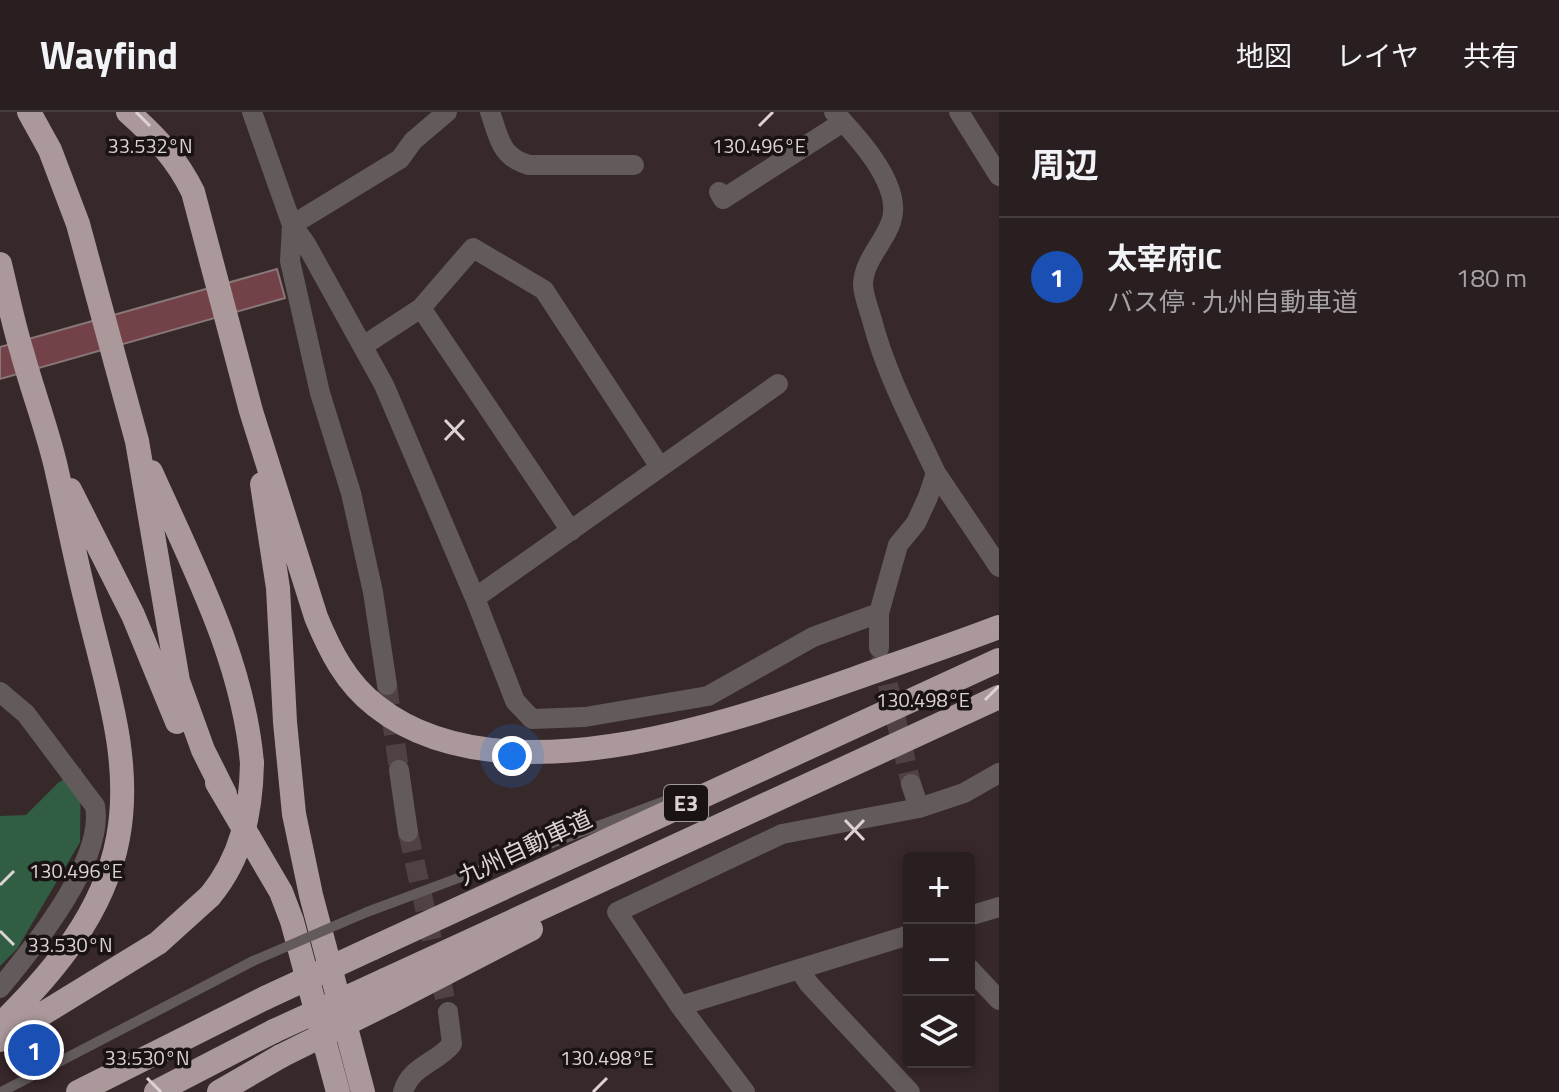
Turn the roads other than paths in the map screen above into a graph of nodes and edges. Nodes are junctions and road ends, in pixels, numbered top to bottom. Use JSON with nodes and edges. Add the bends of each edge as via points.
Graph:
{"nodes":[{"id":1,"x":29,"y":112,"type":"edge"},
{"id":2,"x":128,"y":112,"type":"edge"},
{"id":3,"x":252,"y":112,"type":"edge"},
{"id":4,"x":447,"y":112,"type":"edge"},
{"id":5,"x":490,"y":112,"type":"edge"},
{"id":6,"x":959,"y":112,"type":"edge"},
{"id":7,"x":838,"y":117,"type":"edge"},
{"id":8,"x":634,"y":165,"type":"dead end"},
{"id":9,"x":999,"y":176,"type":"edge"},
{"id":10,"x":719,"y":192,"type":"dead end"},
{"id":11,"x":292,"y":225,"type":"junction"},
{"id":12,"x":0,"y":264,"type":"edge"},
{"id":13,"x":421,"y":308,"type":"junction"},
{"id":14,"x":363,"y":346,"type":"junction"},
{"id":15,"x":778,"y":384,"type":"dead end"},
{"id":16,"x":251,"y":411,"type":"junction"},
{"id":17,"x":137,"y":441,"type":"junction"},
{"id":18,"x":54,"y":460,"type":"junction"},
{"id":19,"x":660,"y":467,"type":"junction"},
{"id":20,"x":936,"y":473,"type":"junction"},
{"id":21,"x":571,"y":531,"type":"junction"},
{"id":22,"x":999,"y":567,"type":"edge"},
{"id":23,"x":475,"y":598,"type":"junction"},
{"id":24,"x":879,"y":613,"type":"junction"},
{"id":25,"x":999,"y":627,"type":"edge"},
{"id":26,"x":879,"y":648,"type":"tunnel mouth"},
{"id":27,"x":999,"y":660,"type":"edge"},
{"id":28,"x":387,"y":685,"type":"tunnel mouth"},
{"id":29,"x":0,"y":692,"type":"edge"},
{"id":30,"x":999,"y":697,"type":"edge"},
{"id":31,"x":794,"y":753,"type":"junction"},
{"id":32,"x":399,"y":770,"type":"tunnel mouth"},
{"id":33,"x":999,"y":773,"type":"edge"},
{"id":34,"x":911,"y":784,"type":"tunnel mouth"},
{"id":35,"x":225,"y":794,"type":"junction"},
{"id":36,"x":919,"y":808,"type":"junction"},
{"id":37,"x":408,"y":832,"type":"tunnel mouth"},
{"id":38,"x":999,"y":907,"type":"edge"},
{"id":39,"x":975,"y":914,"type":"edge"},
{"id":40,"x":903,"y":937,"type":"edge"},
{"id":41,"x":799,"y":969,"type":"junction"},
{"id":42,"x":975,"y":974,"type":"edge"},
{"id":43,"x":0,"y":988,"type":"edge"},
{"id":44,"x":387,"y":991,"type":"junction"},
{"id":45,"x":999,"y":1000,"type":"edge"},
{"id":46,"x":680,"y":1006,"type":"junction"},
{"id":47,"x":448,"y":1012,"type":"tunnel mouth"},
{"id":48,"x":0,"y":1025,"type":"edge"},
{"id":49,"x":0,"y":1040,"type":"edge"},
{"id":50,"x":1,"y":1092,"type":"edge"},
{"id":51,"x":78,"y":1092,"type":"edge"},
{"id":52,"x":156,"y":1092,"type":"edge"},
{"id":53,"x":219,"y":1092,"type":"edge"},
{"id":54,"x":338,"y":1092,"type":"edge"},
{"id":55,"x":363,"y":1092,"type":"edge"},
{"id":56,"x":403,"y":1092,"type":"edge"},
{"id":57,"x":745,"y":1092,"type":"edge"},
{"id":58,"x":910,"y":1092,"type":"edge"}],
"edges":[{"from":1,"to":17,"type":"highway","via":[[66,188]]},
{"from":2,"to":16,"type":"highway","via":[[166,148],[193,192]]},
{"from":3,"to":11,"type":"street"},
{"from":4,"to":11,"type":"street","via":[[400,159]]},
{"from":5,"to":8,"type":"street","via":[[504,151],[517,162]]},
{"from":6,"to":9,"type":"street"},
{"from":7,"to":10,"type":"street","via":[[723,199]]},
{"from":7,"to":20,"type":"street","via":[[873,154],[891,195],[891,222],[872,253],[863,285],[882,359]]},
{"from":11,"to":14,"type":"street"},
{"from":11,"to":28,"type":"street","via":[[290,261],[320,393],[351,493]]},
{"from":12,"to":18,"type":"highway"},
{"from":13,"to":14,"type":"street"},
{"from":13,"to":19,"type":"street","via":[[473,248],[544,290]]},
{"from":13,"to":21,"type":"street"},
{"from":14,"to":23,"type":"street"},
{"from":15,"to":19,"type":"street"},
{"from":16,"to":25,"type":"highway","via":[[316,617],[341,669],[377,707],[444,740],[532,752],[605,748],[650,739],[809,695]]},
{"from":16,"to":55,"type":"highway","via":[[278,588],[294,814]]},
{"from":17,"to":35,"type":"highway","via":[[178,681]]},
{"from":17,"to":49,"type":"highway","bridge":true,"via":[[221,633],[244,709],[252,763],[248,813],[228,870],[210,896],[158,943]]},
{"from":18,"to":35,"type":"highway","via":[[120,588],[177,721]]},
{"from":18,"to":48,"type":"highway","via":[[114,720],[123,807],[109,873],[97,901],[62,957]]},
{"from":19,"to":21,"type":"street"},
{"from":20,"to":22,"type":"street"},
{"from":20,"to":24,"type":"street","via":[[916,523],[898,545]]},
{"from":21,"to":23,"type":"street"},
{"from":23,"to":24,"type":"street","via":[[515,701],[532,719],[585,717],[708,696],[813,637]]},
{"from":24,"to":26,"type":"street"},
{"from":27,"to":31,"type":"highway","name":"九州自動車道","number":"E3"},
{"from":29,"to":43,"type":"street","via":[[26,714],[97,815],[86,856],[51,924]]},
{"from":30,"to":44,"type":"highway","number":"E3"},
{"from":31,"to":50,"type":"lane","bridge":true,"via":[[367,912],[253,961]]},
{"from":31,"to":51,"type":"highway","name":"九州自動車道","number":"E3","bridge":true,"via":[[265,998]]},
{"from":32,"to":37,"type":"street"},
{"from":33,"to":36,"type":"street","via":[[964,793]]},
{"from":34,"to":36,"type":"street"},
{"from":35,"to":54,"type":"highway","via":[[292,921]]},
{"from":36,"to":46,"type":"street","via":[[782,834],[617,912]]},
{"from":38,"to":39,"type":"street"},
{"from":40,"to":41,"type":"street"},
{"from":41,"to":46,"type":"street"},
{"from":41,"to":58,"type":"street"},
{"from":42,"to":45,"type":"street"},
{"from":44,"to":52,"type":"highway","number":"E3","bridge":true,"via":[[274,1031]]},
{"from":44,"to":53,"type":"highway","bridge":true},
{"from":46,"to":57,"type":"street"},
{"from":47,"to":56,"type":"street","via":[[452,1044],[416,1070]]}]}
